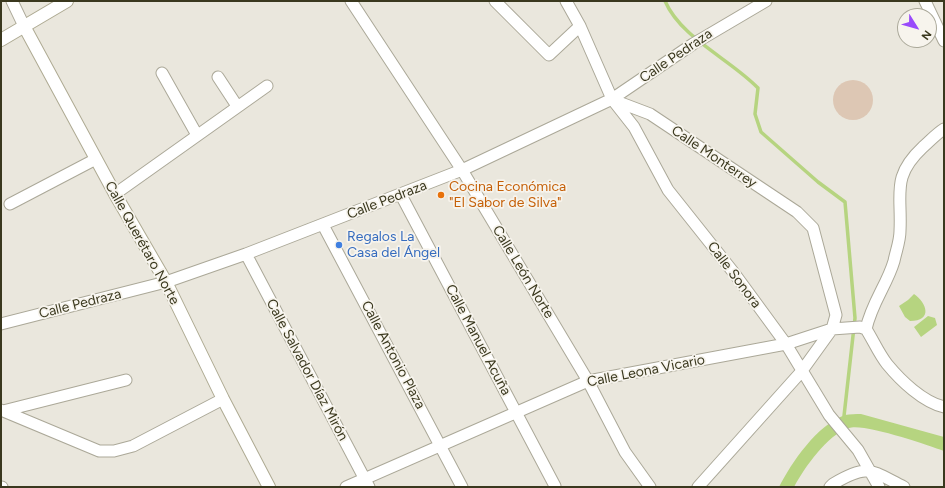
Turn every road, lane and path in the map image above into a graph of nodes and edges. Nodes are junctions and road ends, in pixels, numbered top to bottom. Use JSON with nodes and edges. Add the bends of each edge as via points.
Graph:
{"nodes":[{"id":1,"x":12,"y":1,"type":"edge"},
{"id":2,"x":67,"y":1,"type":"edge"},
{"id":3,"x":495,"y":1,"type":"edge"},
{"id":4,"x":566,"y":1,"type":"edge"},
{"id":5,"x":766,"y":1,"type":"edge"},
{"id":6,"x":925,"y":1,"type":"edge"},
{"id":7,"x":354,"y":2,"type":"edge"},
{"id":8,"x":24,"y":26,"type":"junction"},
{"id":9,"x":580,"y":26,"type":"junction"},
{"id":10,"x":1,"y":40,"type":"edge"},
{"id":11,"x":944,"y":40,"type":"edge"},
{"id":12,"x":162,"y":73,"type":"dead end"},
{"id":13,"x":218,"y":77,"type":"dead end"},
{"id":14,"x":267,"y":86,"type":"dead end"},
{"id":15,"x":612,"y":99,"type":"junction"},
{"id":16,"x":238,"y":106,"type":"junction"},
{"id":17,"x":944,"y":129,"type":"edge"},
{"id":18,"x":197,"y":135,"type":"junction"},
{"id":19,"x":96,"y":159,"type":"junction"},
{"id":20,"x":462,"y":170,"type":"junction"},
{"id":21,"x":115,"y":194,"type":"junction"},
{"id":22,"x":401,"y":195,"type":"junction"},
{"id":23,"x":10,"y":204,"type":"dead end"},
{"id":24,"x":323,"y":224,"type":"junction"},
{"id":25,"x":246,"y":254,"type":"junction"},
{"id":26,"x":166,"y":282,"type":"junction"},
{"id":27,"x":1,"y":324,"type":"edge"},
{"id":28,"x":863,"y":328,"type":"junction"},
{"id":29,"x":832,"y":329,"type":"junction"},
{"id":30,"x":786,"y":344,"type":"junction"},
{"id":31,"x":801,"y":372,"type":"junction"},
{"id":32,"x":126,"y":380,"type":"dead end"},
{"id":33,"x":588,"y":381,"type":"junction"},
{"id":34,"x":222,"y":399,"type":"junction"},
{"id":35,"x":944,"y":407,"type":"edge"},
{"id":36,"x":2,"y":412,"type":"edge"},
{"id":37,"x":517,"y":413,"type":"junction"},
{"id":38,"x":441,"y":446,"type":"junction"},
{"id":39,"x":868,"y":470,"type":"junction"},
{"id":40,"x":367,"y":483,"type":"edge"},
{"id":41,"x":554,"y":486,"type":"edge"},
{"id":42,"x":269,"y":487,"type":"edge"},
{"id":43,"x":346,"y":487,"type":"edge"},
{"id":44,"x":462,"y":487,"type":"edge"},
{"id":45,"x":650,"y":487,"type":"edge"},
{"id":46,"x":698,"y":487,"type":"edge"},
{"id":47,"x":830,"y":487,"type":"edge"},
{"id":48,"x":879,"y":487,"type":"edge"},
{"id":49,"x":904,"y":487,"type":"edge"}],
"edges":[{"from":1,"to":8,"type":"street","name":"Calle Querétaro Norte"},
{"from":2,"to":8,"type":"street"},
{"from":3,"to":9,"type":"street","via":[[549,55]]},
{"from":4,"to":9,"type":"street"},
{"from":5,"to":15,"type":"street","name":"Calle Pedraza","via":[[715,30]]},
{"from":6,"to":11,"type":"street"},
{"from":7,"to":20,"type":"street","name":"Calle León Norte"},
{"from":8,"to":10,"type":"street"},
{"from":8,"to":19,"type":"street","name":"Calle Querétaro Norte"},
{"from":9,"to":15,"type":"street"},
{"from":12,"to":18,"type":"street"},
{"from":13,"to":16,"type":"street"},
{"from":14,"to":16,"type":"street"},
{"from":15,"to":20,"type":"street","name":"Calle Pedraza"},
{"from":15,"to":29,"type":"street","name":"Calle Monterrey","via":[[650,114],[797,212],[812,228],[818,244],[836,315]]},
{"from":15,"to":30,"type":"street","name":"Calle Sonora","via":[[634,127],[668,190]]},
{"from":16,"to":18,"type":"street"},
{"from":17,"to":28,"type":"street","via":[[917,153],[904,170],[900,184],[898,246],[893,264]]},
{"from":18,"to":21,"type":"street"},
{"from":19,"to":21,"type":"street","name":"Calle Querétaro Norte"},
{"from":19,"to":23,"type":"street"},
{"from":20,"to":22,"type":"street","name":"Calle Pedraza"},
{"from":20,"to":33,"type":"street","name":"Calle León Norte"},
{"from":21,"to":26,"type":"street","name":"Calle Querétaro Norte"},
{"from":22,"to":24,"type":"street","name":"Calle Pedraza"},
{"from":22,"to":37,"type":"street","name":"Calle Manuel Acuña"},
{"from":24,"to":25,"type":"street","name":"Calle Pedraza"},
{"from":24,"to":38,"type":"street","name":"Calle Antonio Plaza"},
{"from":25,"to":26,"type":"street","name":"Calle Pedraza"},
{"from":25,"to":40,"type":"street","name":"Calle Salvador Díaz Mirón"},
{"from":26,"to":27,"type":"street","name":"Calle Pedraza"},
{"from":26,"to":34,"type":"street","name":"Calle Querétaro Norte"},
{"from":28,"to":29,"type":"street","name":"Calle Leona Vicario"},
{"from":28,"to":35,"type":"street","via":[[886,364],[912,388],[935,405]]},
{"from":29,"to":30,"type":"street","name":"Calle Leona Vicario"},
{"from":29,"to":31,"type":"street"},
{"from":30,"to":31,"type":"street","name":"Calle Sonora"},
{"from":30,"to":33,"type":"street","name":"Calle Leona Vicario"},
{"from":31,"to":39,"type":"street","name":"Calle Sonora","via":[[828,415],[858,450]]},
{"from":31,"to":46,"type":"street"},
{"from":32,"to":36,"type":"street"},
{"from":33,"to":37,"type":"street","name":"Calle Leona Vicario"},
{"from":33,"to":45,"type":"street","name":"Calle León Norte","via":[[625,452]]},
{"from":34,"to":36,"type":"street","via":[[133,446],[114,452],[99,451]]},
{"from":34,"to":42,"type":"street","name":"Calle Querétaro Norte"},
{"from":37,"to":38,"type":"street","name":"Calle Leona Vicario"},
{"from":37,"to":41,"type":"street","name":"Calle Manuel Acuña"},
{"from":38,"to":40,"type":"street","name":"Calle Leona Vicario"},
{"from":38,"to":44,"type":"street","name":"Calle Antonio Plaza"},
{"from":39,"to":47,"type":"street","via":[[856,472]]},
{"from":39,"to":48,"type":"street","name":"Calle Sonora"},
{"from":39,"to":49,"type":"street"},
{"from":40,"to":43,"type":"street","name":"Calle Leona Vicario"}]}
